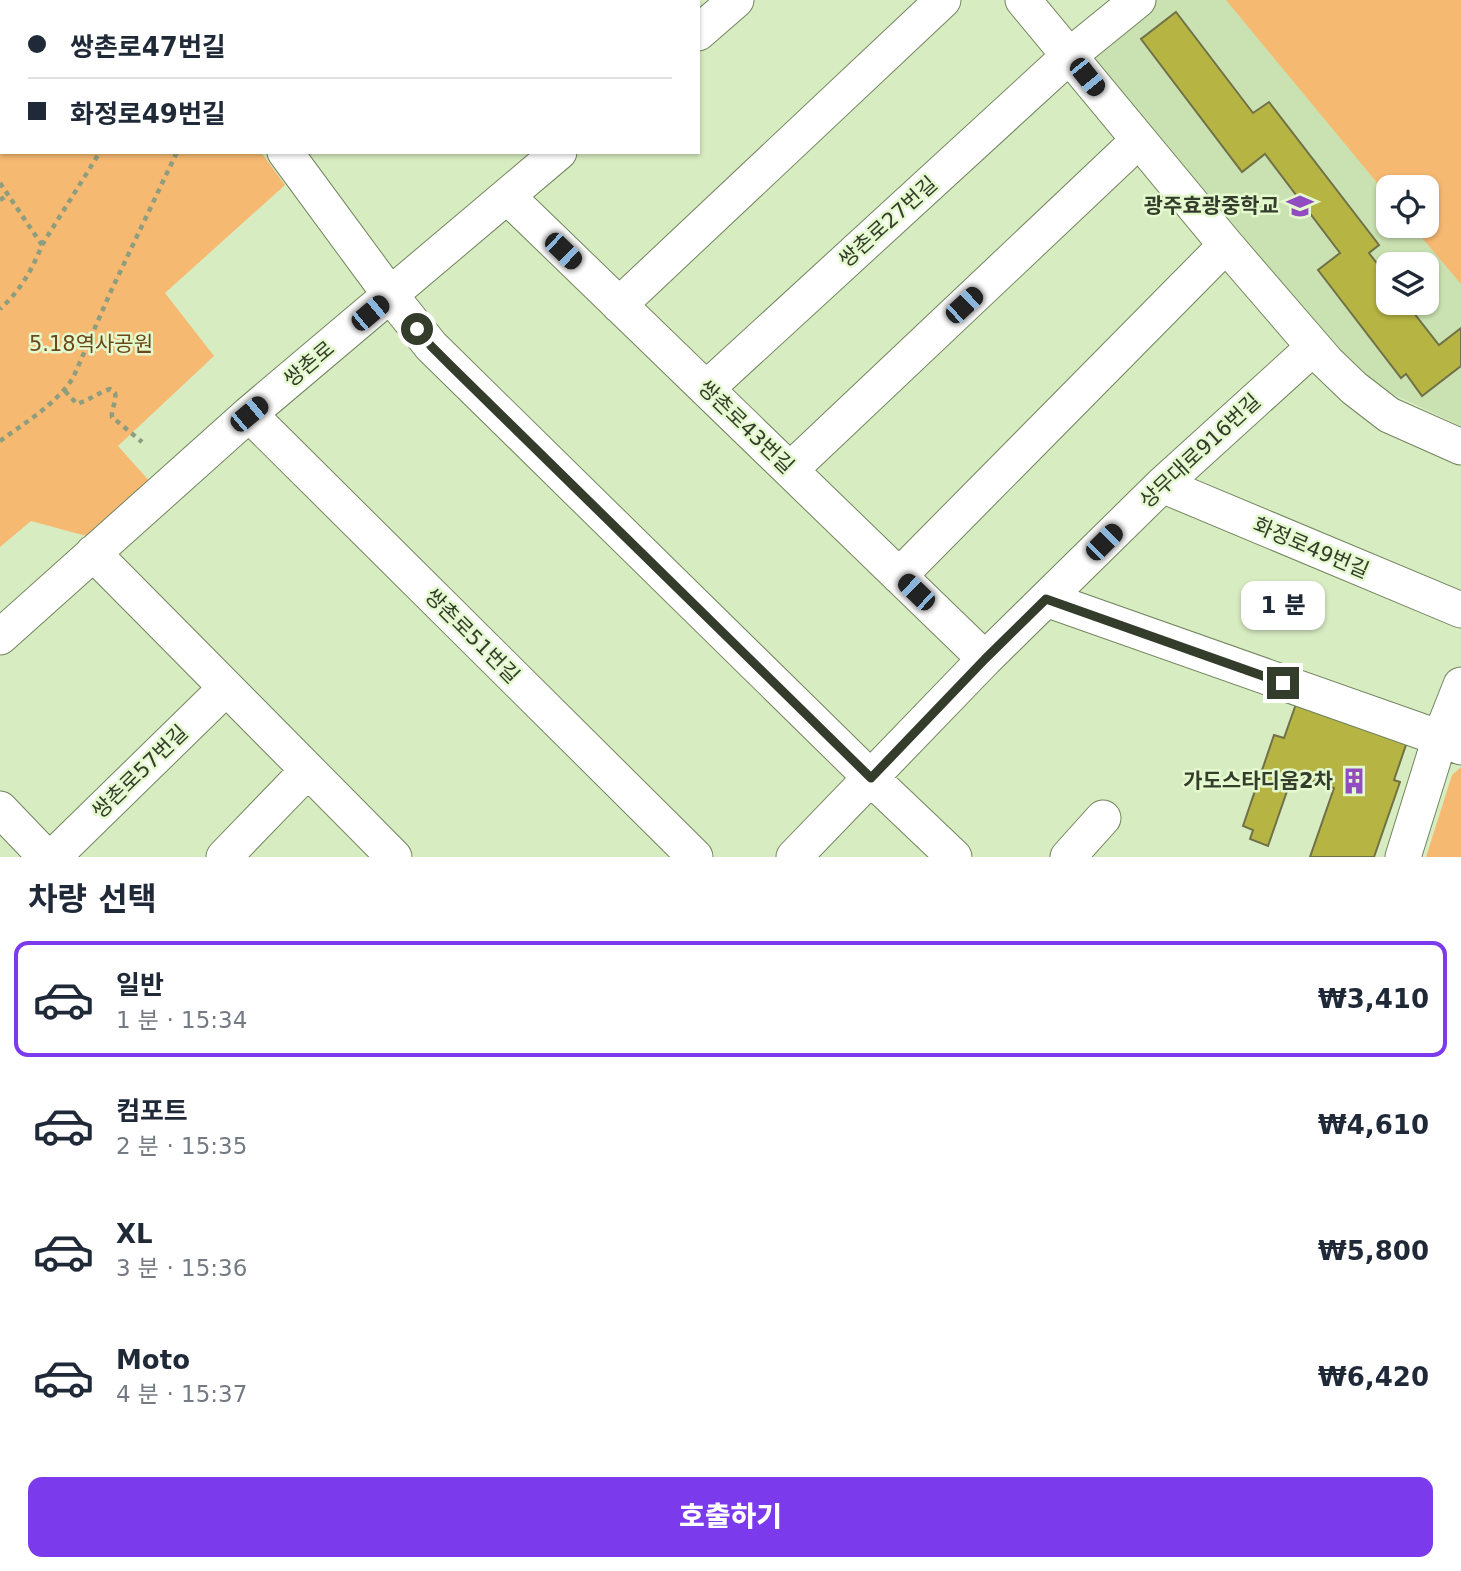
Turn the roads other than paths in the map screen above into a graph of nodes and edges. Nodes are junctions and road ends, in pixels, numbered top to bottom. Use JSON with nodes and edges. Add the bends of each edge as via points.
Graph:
{"nodes":[{"id":1,"x":943,"y":0,"type":"edge"},
{"id":2,"x":1023,"y":0,"type":"edge"},
{"id":3,"x":1138,"y":0,"type":"edge"},
{"id":4,"x":1069,"y":56,"type":"junction"},
{"id":5,"x":1139,"y":140,"type":"junction"},
{"id":6,"x":286,"y":154,"type":"edge"},
{"id":7,"x":557,"y":154,"type":"edge"},
{"id":8,"x":507,"y":196,"type":"junction"},
{"id":9,"x":1226,"y":245,"type":"junction"},
{"id":10,"x":391,"y":296,"type":"junction"},
{"id":11,"x":619,"y":305,"type":"junction"},
{"id":12,"x":1314,"y":347,"type":"junction"},
{"id":13,"x":706,"y":388,"type":"junction"},
{"id":14,"x":249,"y":414,"type":"junction"},
{"id":15,"x":1461,"y":447,"type":"edge"},
{"id":16,"x":790,"y":470,"type":"junction"},
{"id":17,"x":1161,"y":485,"type":"junction"},
{"id":18,"x":93,"y":553,"type":"junction"},
{"id":19,"x":899,"y":576,"type":"junction"},
{"id":20,"x":1046,"y":599,"type":"junction"},
{"id":21,"x":1461,"y":610,"type":"edge"},
{"id":22,"x":0,"y":637,"type":"edge"},
{"id":23,"x":985,"y":659,"type":"junction"},
{"id":24,"x":1461,"y":685,"type":"edge"},
{"id":25,"x":226,"y":688,"type":"junction"},
{"id":26,"x":1451,"y":743,"type":"edge"},
{"id":27,"x":308,"y":770,"type":"junction"},
{"id":28,"x":871,"y":778,"type":"junction"},
{"id":29,"x":0,"y":810,"type":"edge"},
{"id":30,"x":1103,"y":818,"type":"dead end"},
{"id":31,"x":46,"y":857,"type":"edge"},
{"id":32,"x":53,"y":857,"type":"edge"},
{"id":33,"x":224,"y":857,"type":"edge"},
{"id":34,"x":394,"y":857,"type":"edge"},
{"id":35,"x":695,"y":857,"type":"edge"},
{"id":36,"x":794,"y":857,"type":"edge"},
{"id":37,"x":954,"y":857,"type":"edge"},
{"id":38,"x":1068,"y":857,"type":"edge"},
{"id":39,"x":1403,"y":857,"type":"edge"}],
"edges":[{"from":1,"to":11,"type":"street"},
{"from":2,"to":4,"type":"street"},
{"from":3,"to":4,"type":"street","name":"쌍촌로27번길"},
{"from":4,"to":5,"type":"street"},
{"from":4,"to":13,"type":"street","name":"쌍촌로27번길"},
{"from":5,"to":9,"type":"street"},
{"from":5,"to":16,"type":"street"},
{"from":6,"to":10,"type":"street"},
{"from":7,"to":8,"type":"street","name":"쌍촌로"},
{"from":8,"to":10,"type":"street","name":"쌍촌로"},
{"from":8,"to":11,"type":"street","name":"쌍촌로43번길"},
{"from":9,"to":12,"type":"street"},
{"from":9,"to":19,"type":"street"},
{"from":10,"to":14,"type":"street","name":"쌍촌로"},
{"from":10,"to":28,"type":"street","via":[[431,346]]},
{"from":11,"to":13,"type":"street","name":"쌍촌로43번길"},
{"from":12,"to":15,"type":"street","via":[[1354,388],[1390,415]]},
{"from":12,"to":17,"type":"street","name":"상무대로916번길"},
{"from":13,"to":16,"type":"street","name":"쌍촌로43번길"},
{"from":14,"to":18,"type":"street","name":"쌍촌로"},
{"from":14,"to":35,"type":"street","name":"쌍촌로51번길"},
{"from":16,"to":19,"type":"street","name":"쌍촌로43번길"},
{"from":17,"to":20,"type":"street","name":"상무대로916번길"},
{"from":17,"to":21,"type":"street","name":"화정로49번길"},
{"from":18,"to":22,"type":"street","name":"쌍촌로"},
{"from":18,"to":25,"type":"street"},
{"from":19,"to":23,"type":"street","name":"쌍촌로43번길"},
{"from":20,"to":23,"type":"street","name":"상무대로916번길"},
{"from":20,"to":26,"type":"street"},
{"from":23,"to":28,"type":"street","name":"상무대로916번길"},
{"from":24,"to":26,"type":"street"},
{"from":25,"to":27,"type":"street"},
{"from":25,"to":32,"type":"street","name":"쌍촌로57번길"},
{"from":26,"to":39,"type":"street"},
{"from":27,"to":33,"type":"street"},
{"from":27,"to":34,"type":"street"},
{"from":28,"to":36,"type":"street","name":"상무대로916번길"},
{"from":28,"to":37,"type":"street"},
{"from":29,"to":31,"type":"street"},
{"from":30,"to":38,"type":"street"}]}
